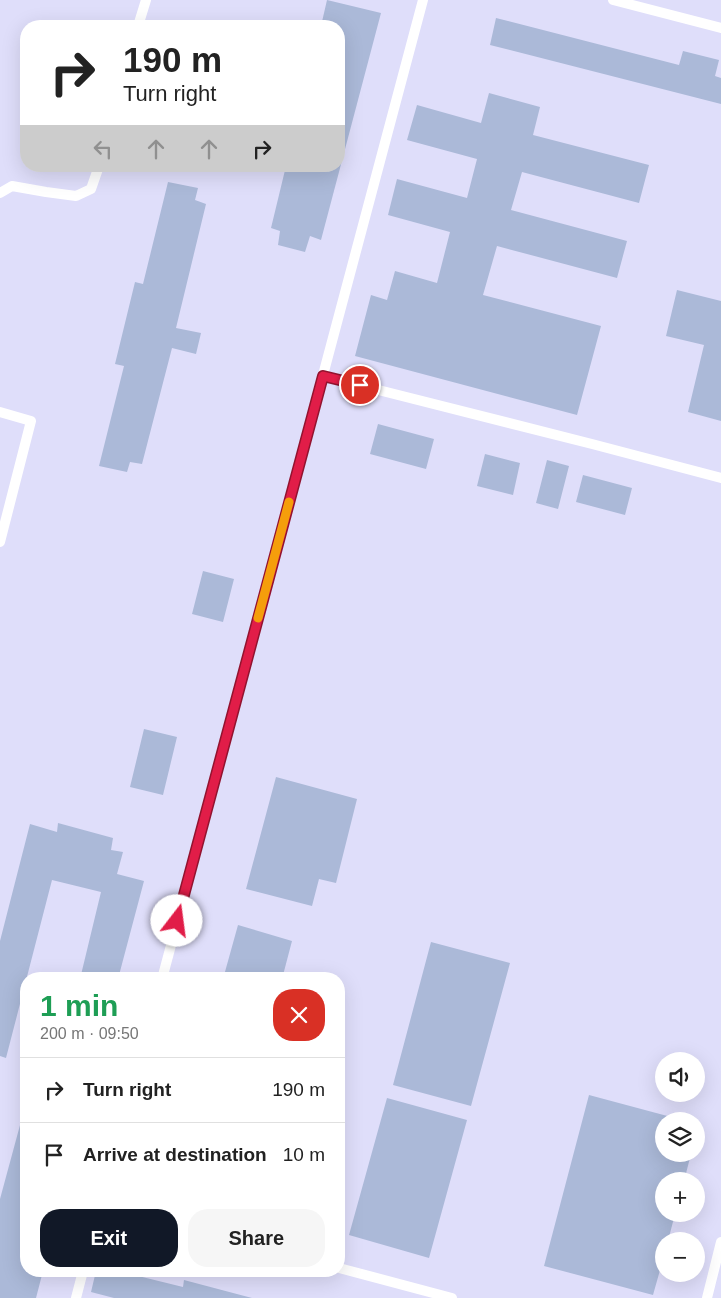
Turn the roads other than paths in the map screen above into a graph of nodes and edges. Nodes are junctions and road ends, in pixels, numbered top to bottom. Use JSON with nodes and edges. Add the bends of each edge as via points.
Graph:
{"nodes":[{"id":1,"x":146,"y":0,"type":"edge"},
{"id":2,"x":423,"y":0,"type":"edge"},
{"id":3,"x":613,"y":0,"type":"edge"},
{"id":4,"x":140,"y":20,"type":"edge"},
{"id":5,"x":721,"y":28,"type":"edge"},
{"id":6,"x":97,"y":172,"type":"edge"},
{"id":7,"x":0,"y":193,"type":"edge"},
{"id":8,"x":323,"y":376,"type":"junction"},
{"id":9,"x":0,"y":412,"type":"edge"},
{"id":10,"x":721,"y":478,"type":"edge"},
{"id":11,"x":0,"y":542,"type":"edge"},
{"id":12,"x":164,"y":972,"type":"edge"},
{"id":13,"x":721,"y":1242,"type":"edge"},
{"id":14,"x":345,"y":1270,"type":"edge"},
{"id":15,"x":81,"y":1277,"type":"edge"},
{"id":16,"x":76,"y":1298,"type":"edge"},
{"id":17,"x":452,"y":1298,"type":"edge"},
{"id":18,"x":707,"y":1298,"type":"edge"}],
"edges":[{"from":1,"to":4,"type":"lane"},
{"from":2,"to":8,"type":"lane"},
{"from":3,"to":5,"type":"lane"},
{"from":6,"to":7,"type":"lane","via":[[91,189],[76,196],[12,186]]},
{"from":8,"to":10,"type":"lane"},
{"from":8,"to":12,"type":"lane"},
{"from":9,"to":11,"type":"lane","via":[[31,421]]},
{"from":13,"to":18,"type":"lane"},
{"from":14,"to":17,"type":"lane"},
{"from":15,"to":16,"type":"lane"}]}
